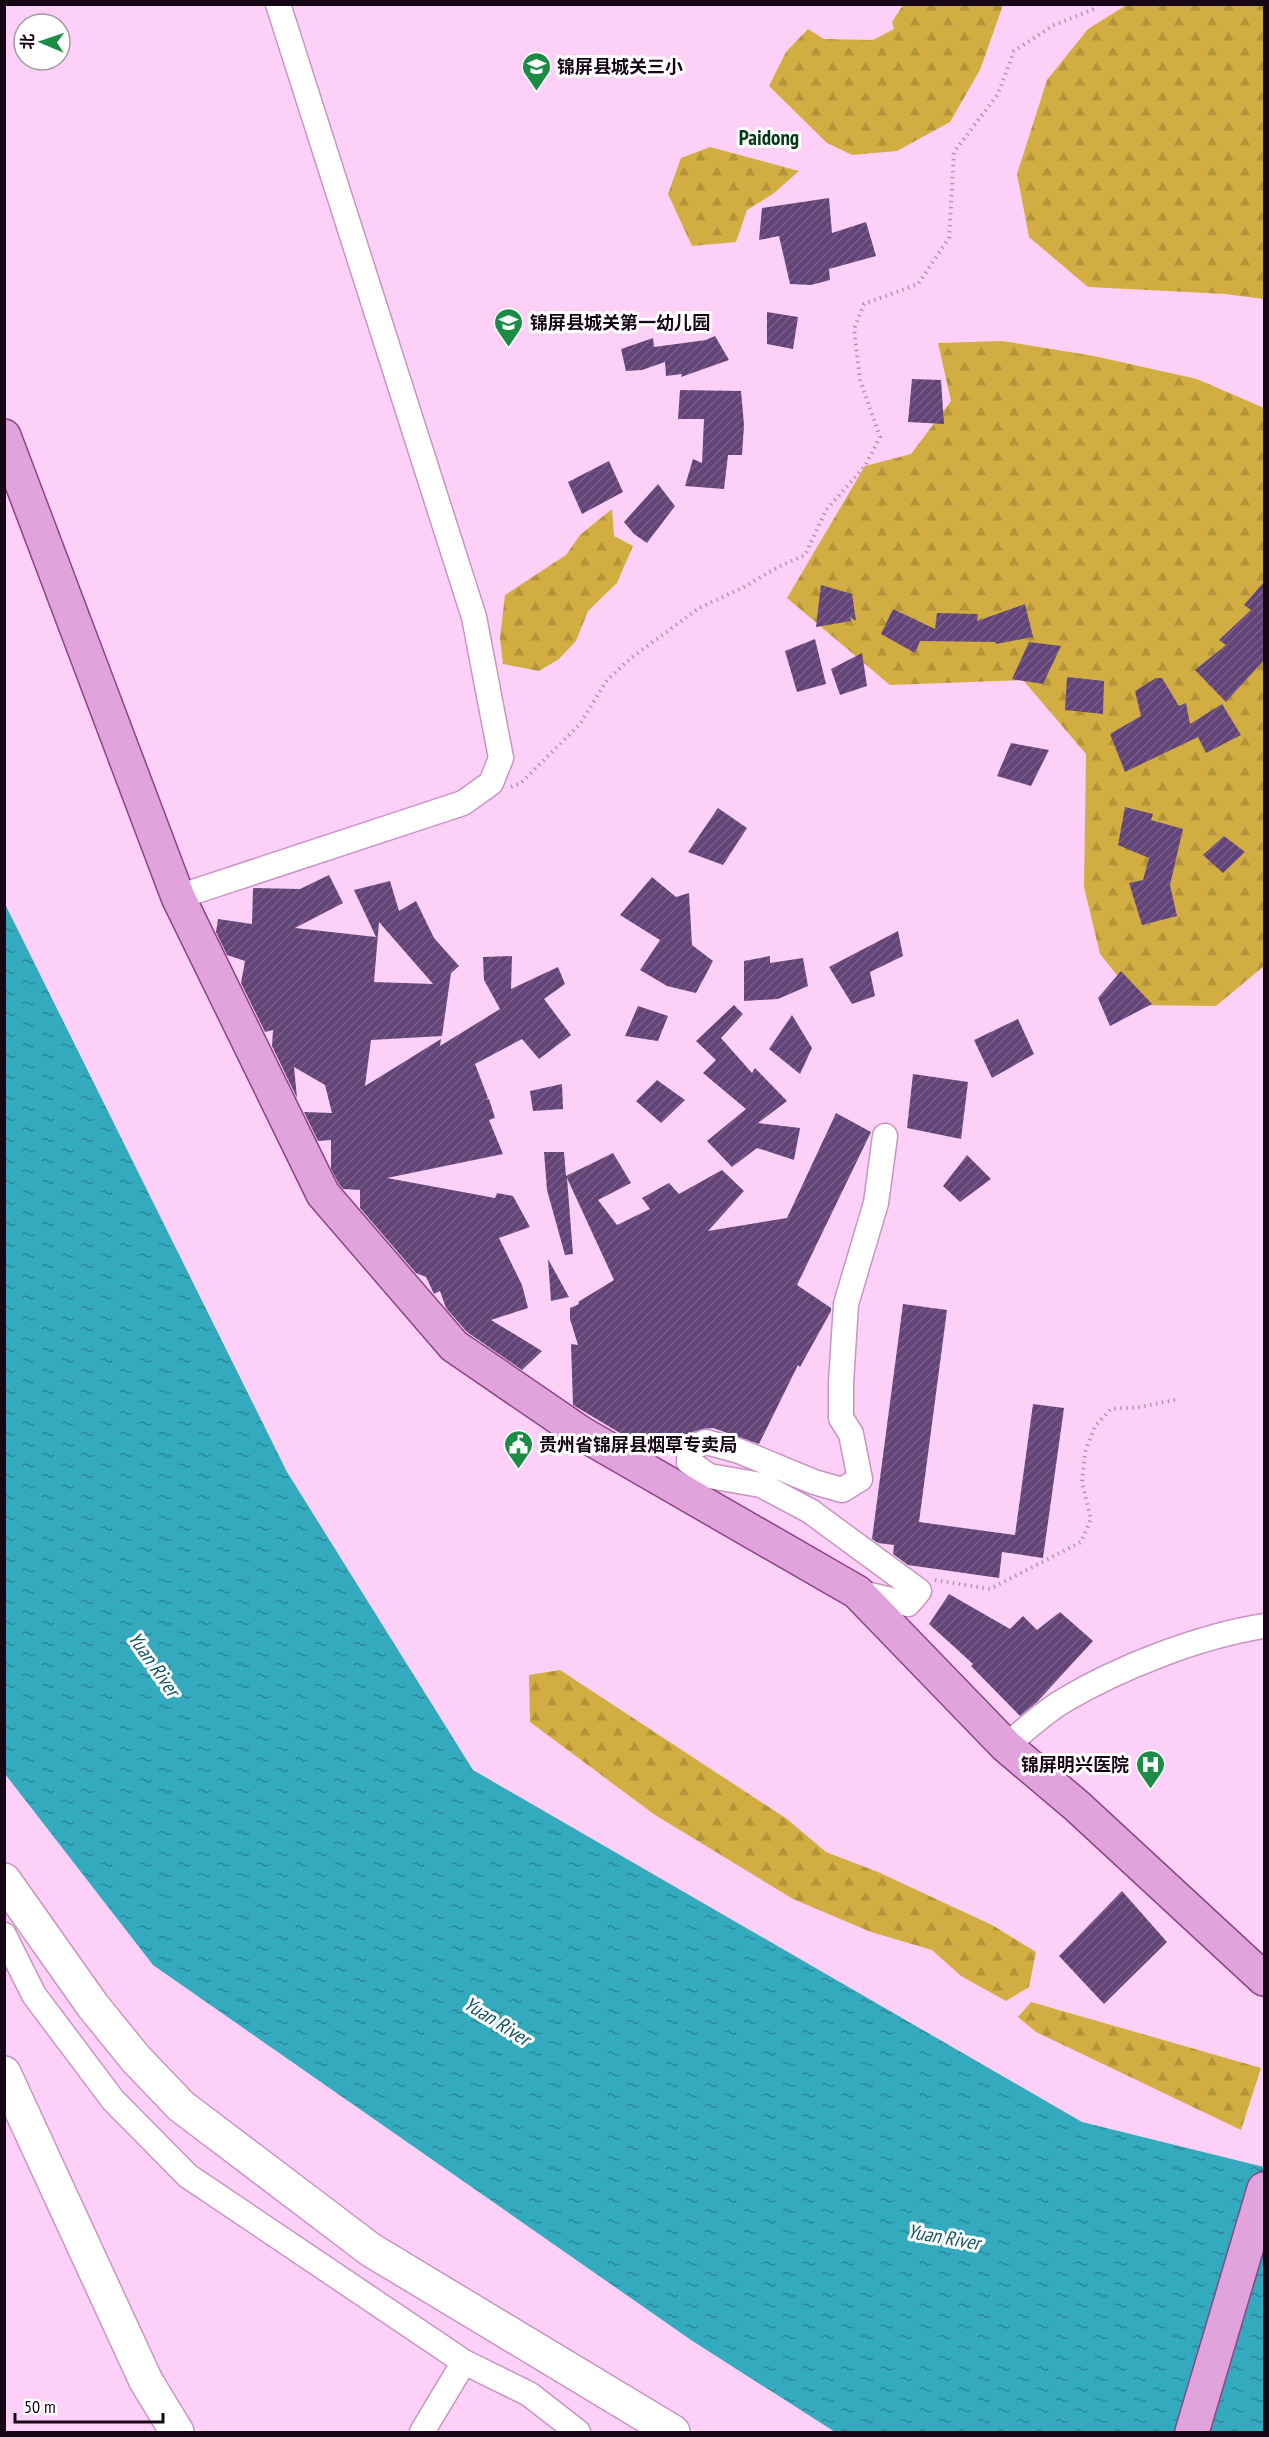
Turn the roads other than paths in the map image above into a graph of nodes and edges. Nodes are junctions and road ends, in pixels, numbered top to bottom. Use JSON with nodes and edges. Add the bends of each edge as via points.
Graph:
{"nodes":[{"id":1,"x":278,"y":4,"type":"edge"},
{"id":2,"x":4,"y":436,"type":"edge"},
{"id":3,"x":178,"y":897,"type":"junction"},
{"id":4,"x":885,"y":1136,"type":"dead end"},
{"id":5,"x":857,"y":1592,"type":"junction"},
{"id":6,"x":1264,"y":1626,"type":"edge"},
{"id":7,"x":1006,"y":1746,"type":"junction"},
{"id":8,"x":4,"y":1880,"type":"edge"},
{"id":9,"x":4,"y":1935,"type":"edge"},
{"id":10,"x":1264,"y":1979,"type":"edge"},
{"id":11,"x":4,"y":2073,"type":"edge"},
{"id":12,"x":1264,"y":2189,"type":"edge"},
{"id":13,"x":464,"y":2362,"type":"junction"},
{"id":14,"x":552,"y":2424,"type":"edge"},
{"id":15,"x":177,"y":2433,"type":"edge"},
{"id":16,"x":422,"y":2433,"type":"edge"},
{"id":17,"x":578,"y":2433,"type":"edge"},
{"id":18,"x":673,"y":2433,"type":"edge"},
{"id":19,"x":1192,"y":2433,"type":"edge"}],
"edges":[{"from":1,"to":3,"type":"street","via":[[474,618],[501,758],[491,783],[463,803]]},
{"from":2,"to":3,"type":"main road"},
{"from":3,"to":5,"type":"main road","via":[[323,1194],[454,1346],[580,1433]]},
{"from":4,"to":5,"type":"street","via":[[876,1203],[846,1304],[841,1418],[851,1434],[860,1479],[842,1490],[706,1442],[690,1448],[689,1462],[709,1476],[761,1485],[810,1511],[919,1591],[908,1604]]},
{"from":5,"to":7,"type":"main road"},
{"from":6,"to":7,"type":"street","via":[[1234,1631],[1122,1669],[1061,1702]]},
{"from":7,"to":10,"type":"main road","via":[[1077,1806]]},
{"from":8,"to":18,"type":"street","via":[[93,2006],[181,2106],[371,2250]]},
{"from":9,"to":13,"type":"street","via":[[34,1995],[113,2100],[188,2176]]},
{"from":11,"to":15,"type":"street","via":[[146,2381]]},
{"from":12,"to":19,"type":"main road"},
{"from":13,"to":14,"type":"street","via":[[530,2394]]},
{"from":13,"to":16,"type":"street"},
{"from":14,"to":17,"type":"street"}]}
